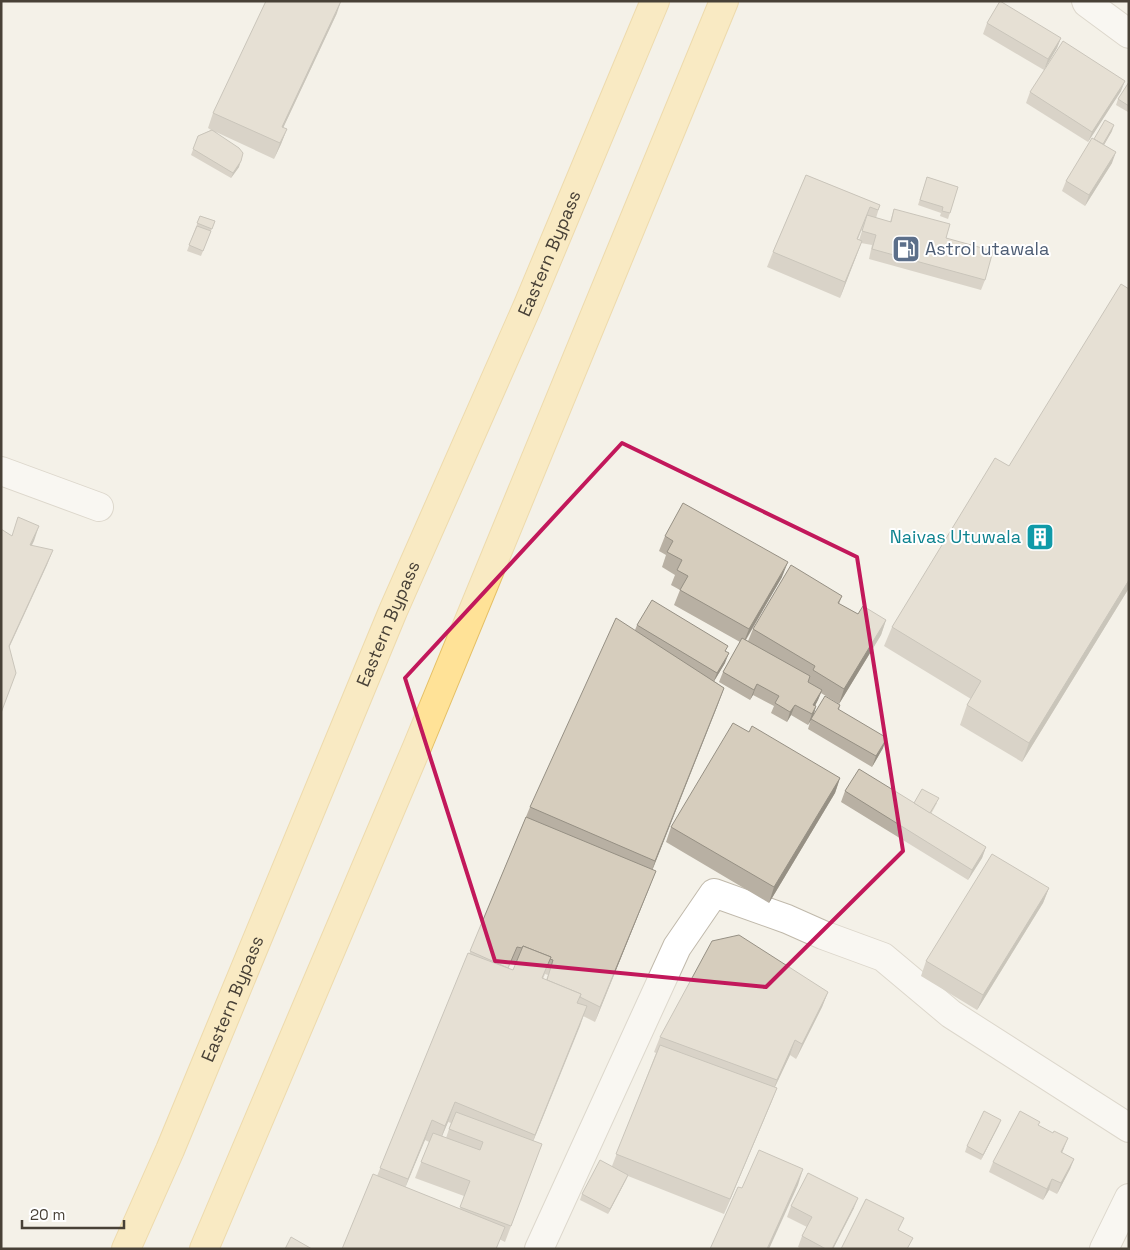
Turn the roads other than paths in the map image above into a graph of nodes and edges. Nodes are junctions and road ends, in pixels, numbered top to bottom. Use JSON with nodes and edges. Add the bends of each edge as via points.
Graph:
{"nodes":[{"id":1,"x":655,"y":1,"type":"edge"},
{"id":2,"x":724,"y":1,"type":"edge"},
{"id":3,"x":1086,"y":1,"type":"edge"},
{"id":4,"x":1129,"y":34,"type":"edge"},
{"id":5,"x":1,"y":471,"type":"edge"},
{"id":6,"x":99,"y":507,"type":"dead end"},
{"id":7,"x":1129,"y":1128,"type":"edge"},
{"id":8,"x":1129,"y":1198,"type":"edge"},
{"id":9,"x":209,"y":1247,"type":"edge"},
{"id":10,"x":126,"y":1249,"type":"edge"},
{"id":11,"x":539,"y":1249,"type":"edge"},
{"id":12,"x":1104,"y":1249,"type":"edge"}],
"edges":[{"from":1,"to":10,"type":"main road","name":"Eastern Bypass","via":[[528,305],[393,611]]},
{"from":2,"to":9,"type":"main road"},
{"from":3,"to":4,"type":"street"},
{"from":5,"to":6,"type":"street"},
{"from":7,"to":11,"type":"street","via":[[951,1014],[883,957],[714,893],[677,947]]},
{"from":8,"to":12,"type":"street"}]}
